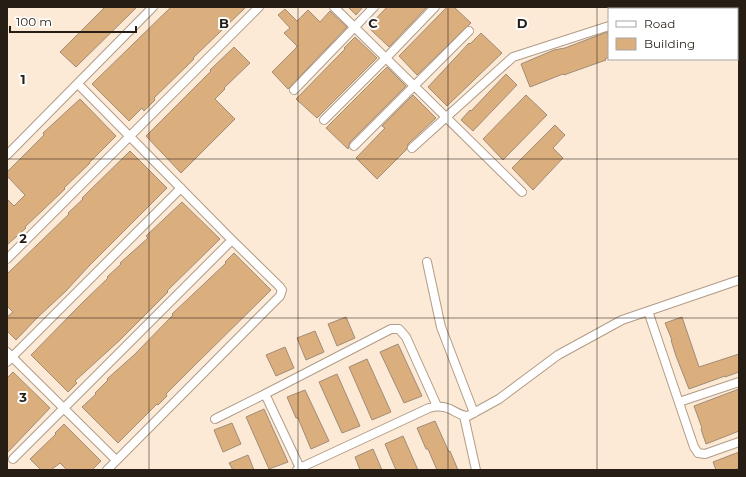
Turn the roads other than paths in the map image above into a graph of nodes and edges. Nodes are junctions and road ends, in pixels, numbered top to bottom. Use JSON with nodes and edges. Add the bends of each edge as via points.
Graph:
{"nodes":[{"id":1,"x":153,"y":7,"type":"edge"},
{"id":2,"x":259,"y":7,"type":"edge"},
{"id":3,"x":334,"y":7,"type":"edge"},
{"id":4,"x":374,"y":7,"type":"edge"},
{"id":5,"x":435,"y":7,"type":"edge"},
{"id":6,"x":608,"y":26,"type":"edge"},
{"id":7,"x":355,"y":27,"type":"junction"},
{"id":8,"x":469,"y":31,"type":"dead end"},
{"id":9,"x":386,"y":58,"type":"junction"},
{"id":10,"x":78,"y":84,"type":"junction"},
{"id":11,"x":414,"y":86,"type":"junction"},
{"id":12,"x":294,"y":90,"type":"dead end"},
{"id":13,"x":446,"y":118,"type":"junction"},
{"id":14,"x":324,"y":120,"type":"dead end"},
{"id":15,"x":130,"y":136,"type":"junction"},
{"id":16,"x":354,"y":146,"type":"dead end"},
{"id":17,"x":412,"y":148,"type":"dead end"},
{"id":18,"x":7,"y":155,"type":"edge"},
{"id":19,"x":181,"y":188,"type":"junction"},
{"id":20,"x":522,"y":192,"type":"dead end"},
{"id":21,"x":232,"y":240,"type":"junction"},
{"id":22,"x":7,"y":259,"type":"edge"},
{"id":23,"x":427,"y":262,"type":"dead end"},
{"id":24,"x":739,"y":280,"type":"edge"},
{"id":25,"x":648,"y":311,"type":"junction"},
{"id":26,"x":9,"y":357,"type":"edge"},
{"id":27,"x":739,"y":382,"type":"edge"},
{"id":28,"x":265,"y":394,"type":"junction"},
{"id":29,"x":679,"y":402,"type":"junction"},
{"id":30,"x":437,"y":406,"type":"junction"},
{"id":31,"x":64,"y":408,"type":"junction"},
{"id":32,"x":474,"y":413,"type":"junction"},
{"id":33,"x":464,"y":416,"type":"junction"},
{"id":34,"x":216,"y":419,"type":"dead end"},
{"id":35,"x":739,"y":442,"type":"edge"},
{"id":36,"x":13,"y":459,"type":"dead end"},
{"id":37,"x":116,"y":460,"type":"junction"},
{"id":38,"x":300,"y":469,"type":"edge"},
{"id":39,"x":107,"y":470,"type":"edge"},
{"id":40,"x":476,"y":470,"type":"edge"}],
"edges":[{"from":1,"to":10,"type":"street"},
{"from":2,"to":15,"type":"street"},
{"from":3,"to":7,"type":"street"},
{"from":4,"to":7,"type":"street"},
{"from":5,"to":9,"type":"street"},
{"from":6,"to":13,"type":"street","via":[[513,57]]},
{"from":7,"to":9,"type":"street"},
{"from":7,"to":12,"type":"street"},
{"from":8,"to":11,"type":"street"},
{"from":9,"to":11,"type":"street"},
{"from":9,"to":14,"type":"street"},
{"from":10,"to":15,"type":"street"},
{"from":10,"to":18,"type":"street"},
{"from":11,"to":13,"type":"street"},
{"from":11,"to":16,"type":"street"},
{"from":13,"to":17,"type":"street"},
{"from":13,"to":20,"type":"street"},
{"from":15,"to":19,"type":"street"},
{"from":15,"to":22,"type":"street"},
{"from":19,"to":21,"type":"street"},
{"from":19,"to":26,"type":"street"},
{"from":21,"to":31,"type":"street"},
{"from":21,"to":37,"type":"street","via":[[279,286],[282,290],[280,296]]},
{"from":23,"to":32,"type":"street","via":[[441,327]]},
{"from":24,"to":25,"type":"street"},
{"from":25,"to":29,"type":"street"},
{"from":25,"to":32,"type":"street","via":[[622,320],[558,355],[499,399]]},
{"from":26,"to":31,"type":"street"},
{"from":27,"to":29,"type":"street"},
{"from":28,"to":30,"type":"street","via":[[391,329],[399,329],[406,337]]},
{"from":28,"to":34,"type":"street"},
{"from":28,"to":38,"type":"street"},
{"from":29,"to":35,"type":"street","via":[[698,453],[705,454]]},
{"from":30,"to":33,"type":"street"},
{"from":30,"to":38,"type":"street"},
{"from":31,"to":36,"type":"street"},
{"from":31,"to":37,"type":"street"},
{"from":32,"to":33,"type":"street"},
{"from":33,"to":40,"type":"street"},
{"from":37,"to":39,"type":"street"}]}
